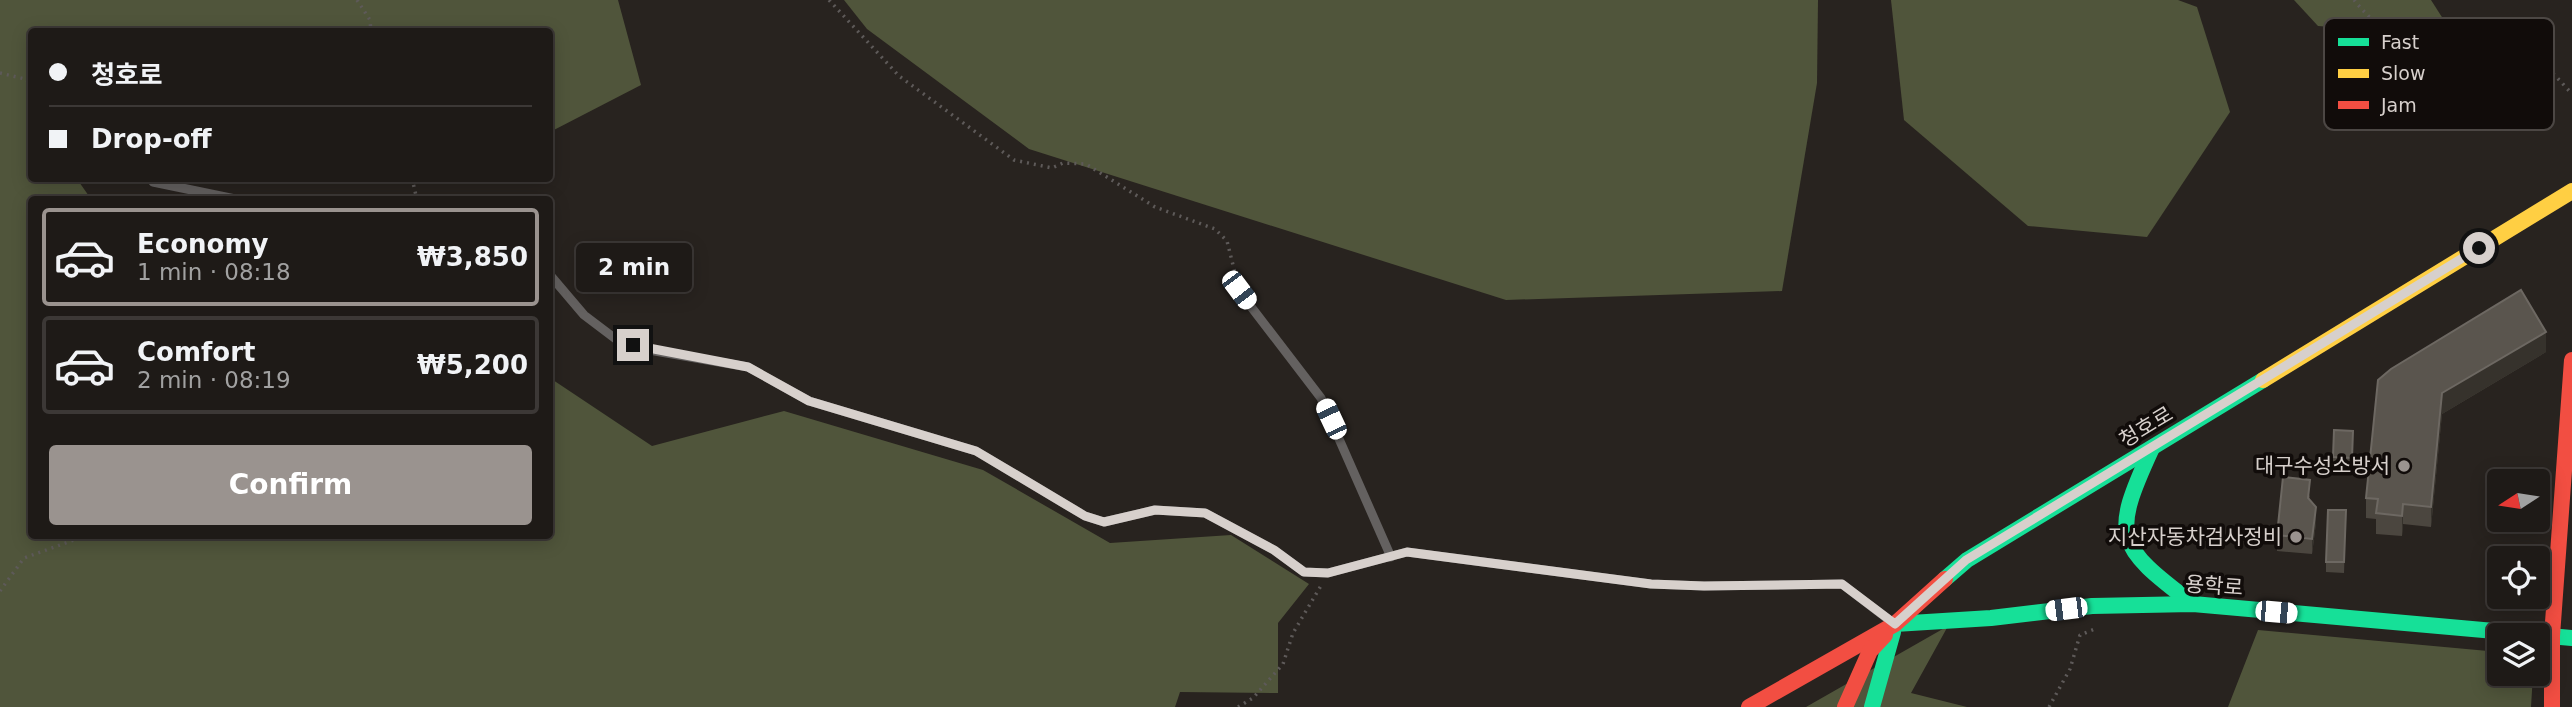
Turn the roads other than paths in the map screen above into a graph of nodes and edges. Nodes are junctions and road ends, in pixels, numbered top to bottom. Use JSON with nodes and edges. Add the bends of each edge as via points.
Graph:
{"nodes":[{"id":1,"x":153,"y":182,"type":"dead end"},
{"id":2,"x":2572,"y":191,"type":"edge"},
{"id":3,"x":221,"y":196,"type":"edge"},
{"id":4,"x":553,"y":278,"type":"edge"},
{"id":5,"x":1239,"y":290,"type":"road end"},
{"id":6,"x":2572,"y":360,"type":"edge"},
{"id":7,"x":2151,"y":448,"type":"junction"},
{"id":8,"x":1391,"y":557,"type":"junction"},
{"id":9,"x":2193,"y":604,"type":"junction"},
{"id":10,"x":1895,"y":624,"type":"junction"},
{"id":11,"x":2553,"y":636,"type":"junction"},
{"id":12,"x":2572,"y":638,"type":"edge"},
{"id":13,"x":1749,"y":707,"type":"edge"},
{"id":14,"x":1845,"y":707,"type":"edge"},
{"id":15,"x":1872,"y":707,"type":"edge"},
{"id":16,"x":2552,"y":707,"type":"edge"}],
"edges":[{"from":1,"to":3,"type":"lane"},
{"from":2,"to":7,"type":"main road","name":"청호로"},
{"from":4,"to":8,"type":"lane","via":[[584,314],[617,340],[748,367],[809,401],[976,451],[1085,516],[1104,522],[1155,510],[1205,513],[1274,550],[1304,572],[1328,573]]},
{"from":5,"to":8,"type":"lane","via":[[1321,398]]},
{"from":6,"to":11,"type":"main road"},
{"from":7,"to":9,"type":"main road","via":[[2127,508],[2125,537],[2141,561]]},
{"from":7,"to":10,"type":"main road","name":"청호로","via":[[1966,560]]},
{"from":8,"to":10,"type":"lane","via":[[1407,552],[1651,584],[1842,584]]},
{"from":9,"to":10,"type":"main road","name":"용학로","via":[[2092,606]]},
{"from":9,"to":11,"type":"main road","name":"용학로"},
{"from":10,"to":13,"type":"main road","name":"청호로"},
{"from":10,"to":14,"type":"main road","via":[[1871,651]]},
{"from":10,"to":15,"type":"main road"},
{"from":11,"to":12,"type":"main road","name":"용학로"},
{"from":11,"to":16,"type":"main road"}]}
